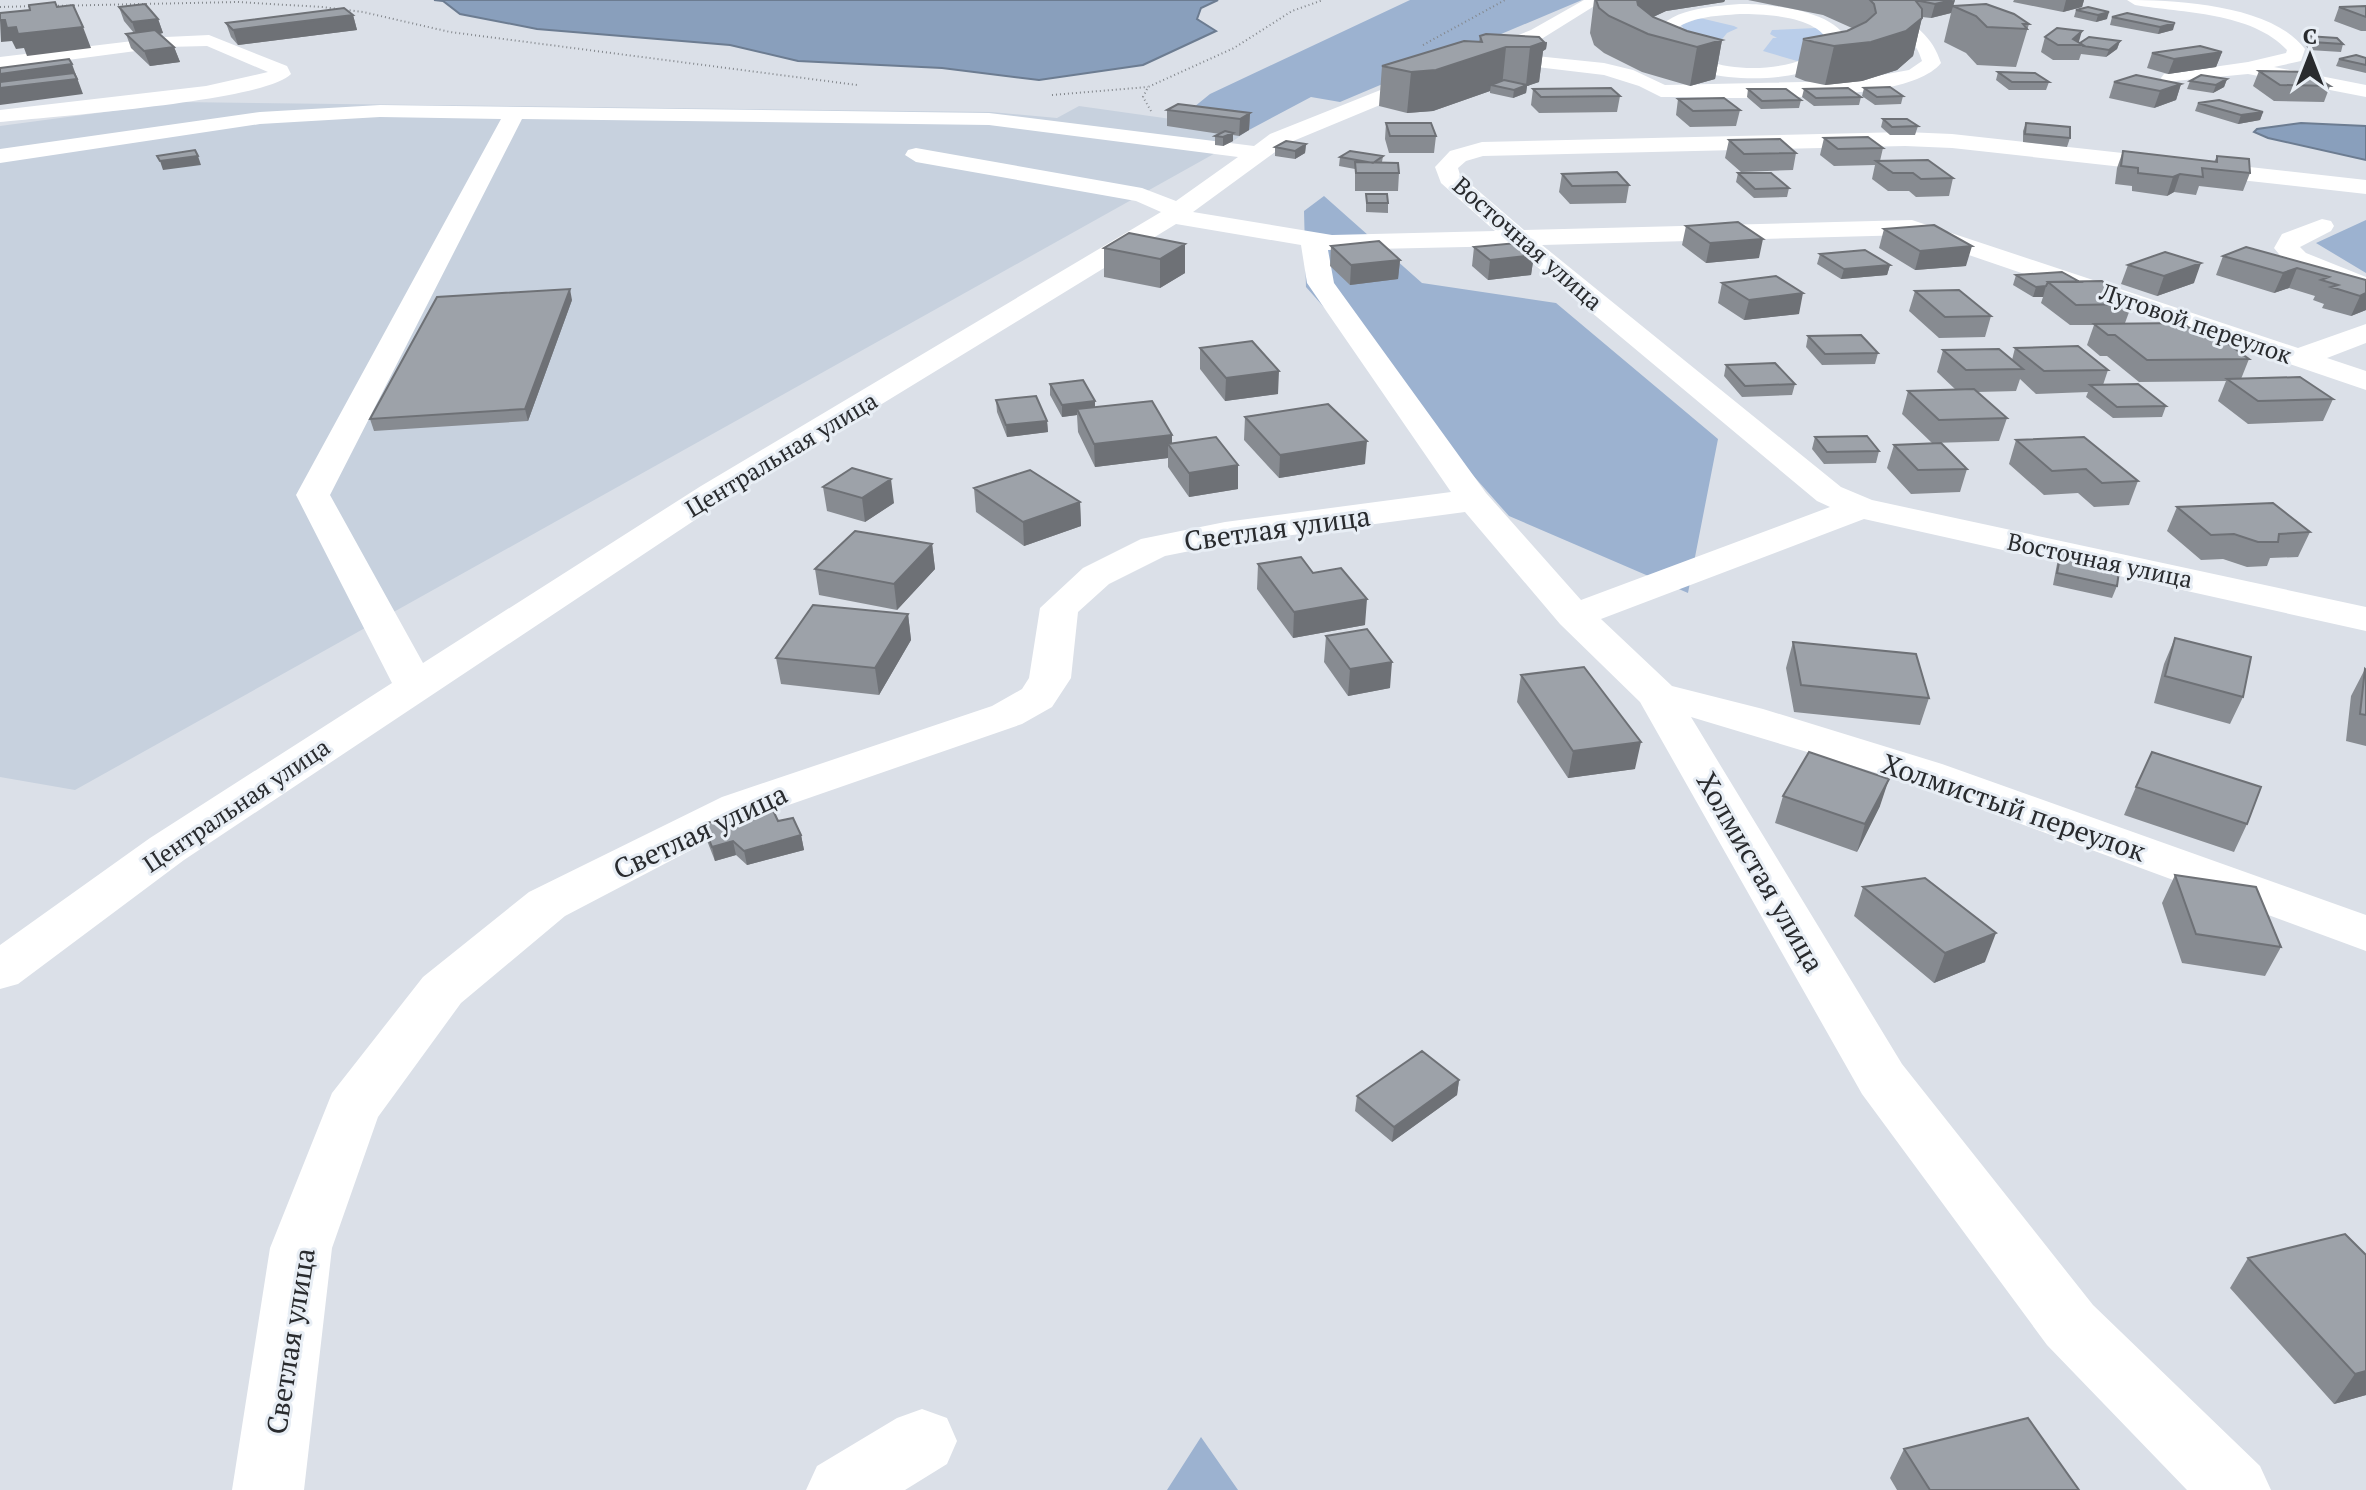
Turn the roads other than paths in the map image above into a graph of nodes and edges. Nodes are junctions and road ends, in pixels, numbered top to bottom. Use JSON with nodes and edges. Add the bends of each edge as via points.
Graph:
{"nodes":[{"id":1,"x":1596,"y":0,"type":"edge"},
{"id":2,"x":1821,"y":0,"type":"edge"},
{"id":3,"x":2135,"y":0,"type":"edge"},
{"id":4,"x":1618,"y":3,"type":"edge"},
{"id":5,"x":1585,"y":17,"type":"dead end"},
{"id":6,"x":1537,"y":34,"type":"junction"},
{"id":7,"x":1558,"y":46,"type":"dead end"},
{"id":8,"x":1482,"y":56,"type":"junction"},
{"id":9,"x":1683,"y":57,"type":"junction"},
{"id":10,"x":0,"y":63,"type":"edge"},
{"id":11,"x":2248,"y":68,"type":"junction"},
{"id":12,"x":1777,"y":69,"type":"junction"},
{"id":13,"x":1742,"y":75,"type":"junction"},
{"id":14,"x":2171,"y":78,"type":"edge"},
{"id":15,"x":1761,"y":89,"type":"junction"},
{"id":16,"x":1661,"y":91,"type":"junction"},
{"id":17,"x":2366,"y":91,"type":"edge"},
{"id":18,"x":1614,"y":92,"type":"edge"},
{"id":19,"x":515,"y":112,"type":"junction"},
{"id":20,"x":0,"y":116,"type":"edge"},
{"id":21,"x":1266,"y":146,"type":"junction"},
{"id":22,"x":916,"y":155,"type":"dead end"},
{"id":23,"x":0,"y":156,"type":"edge"},
{"id":24,"x":2366,"y":187,"type":"edge"},
{"id":25,"x":1175,"y":213,"type":"junction"},
{"id":26,"x":2322,"y":226,"type":"dead end"},
{"id":27,"x":1517,"y":237,"type":"junction"},
{"id":28,"x":1313,"y":240,"type":"junction"},
{"id":29,"x":2366,"y":287,"type":"edge"},
{"id":30,"x":2366,"y":333,"type":"edge"},
{"id":31,"x":2299,"y":358,"type":"junction"},
{"id":32,"x":2366,"y":381,"type":"edge"},
{"id":33,"x":1474,"y":500,"type":"junction"},
{"id":34,"x":1861,"y":508,"type":"junction"},
{"id":35,"x":1574,"y":616,"type":"junction"},
{"id":36,"x":2366,"y":619,"type":"edge"},
{"id":37,"x":415,"y":687,"type":"junction"},
{"id":38,"x":1657,"y":695,"type":"junction"},
{"id":39,"x":2366,"y":934,"type":"edge"},
{"id":40,"x":0,"y":971,"type":"edge"},
{"id":41,"x":922,"y":1441,"type":"dead end"},
{"id":42,"x":268,"y":1490,"type":"edge"},
{"id":43,"x":842,"y":1490,"type":"edge"},
{"id":44,"x":2235,"y":1490,"type":"edge"}],
"edges":[{"from":1,"to":6,"type":"street","name":"Центральная улица"},
{"from":2,"to":15,"type":"street","via":[[1883,17],[1918,35],[1927,43],[1932,63],[1928,70],[1885,84]]},
{"from":3,"to":11,"type":"street","via":[[2256,23],[2281,32],[2296,49],[2294,57]]},
{"from":4,"to":5,"type":"street"},
{"from":6,"to":7,"type":"street"},
{"from":6,"to":8,"type":"street","name":"Центральная улица"},
{"from":8,"to":16,"type":"street","via":[[1593,67]]},
{"from":8,"to":21,"type":"street","name":"Центральная улица"},
{"from":9,"to":12,"type":"street","via":[[1747,59]]},
{"from":9,"to":12,"type":"street","via":[[1663,44],[1660,32],[1687,17],[1721,11],[1765,9],[1802,18],[1835,35],[1839,47],[1826,57]]},
{"from":9,"to":13,"type":"street"},
{"from":10,"to":20,"type":"street","via":[[209,40],[281,74],[206,92]]},
{"from":11,"to":14,"type":"street"},
{"from":11,"to":17,"type":"street"},
{"from":12,"to":13,"type":"street"},
{"from":13,"to":15,"type":"street"},
{"from":15,"to":16,"type":"street"},
{"from":16,"to":18,"type":"street"},
{"from":19,"to":21,"type":"street","via":[[989,119]]},
{"from":19,"to":23,"type":"street","via":[[322,112]]},
{"from":19,"to":37,"type":"street","via":[[313,495]]},
{"from":21,"to":25,"type":"street","name":"Центральная улица"},
{"from":22,"to":25,"type":"street","name":"Луговой переулок","via":[[1142,195]]},
{"from":24,"to":27,"type":"street","name":"Восточная улица","via":[[1905,139],[1482,149],[1458,156],[1446,167],[1449,178]]},
{"from":25,"to":28,"type":"street","name":"Луговой переулок"},
{"from":25,"to":37,"type":"street","name":"Центральная улица","via":[[713,493]]},
{"from":26,"to":29,"type":"street","via":[[2291,239],[2287,248],[2297,259]]},
{"from":27,"to":28,"type":"street","name":"Луговой переулок"},
{"from":27,"to":31,"type":"street","name":"Луговой переулок","via":[[1912,227]]},
{"from":27,"to":34,"type":"street","name":"Восточная улица","via":[[1829,494]]},
{"from":28,"to":33,"type":"street","name":"Холмистая улица","via":[[1321,283]]},
{"from":30,"to":31,"type":"street"},
{"from":31,"to":32,"type":"street","name":"Луговой переулок"},
{"from":33,"to":35,"type":"street","name":"Холмистая улица"},
{"from":33,"to":42,"type":"street","name":"Светлая улица","via":[[1154,547],[1096,576],[1059,608],[1050,678],[1037,698],[1007,715],[738,807],[547,904],[442,990],[352,1109],[301,1248]]},
{"from":34,"to":35,"type":"street"},
{"from":34,"to":36,"type":"street","name":"Восточная улица"},
{"from":35,"to":38,"type":"street","name":"Холмистая улица"},
{"from":37,"to":40,"type":"street","name":"Центральная улица","via":[[167,849]]},
{"from":38,"to":39,"type":"street","name":"Холмистый переулок","via":[[1746,716],[1930,775]]},
{"from":38,"to":44,"type":"street","name":"Холмистая улица","via":[[1882,1079],[2070,1325]]},
{"from":41,"to":43,"type":"street"}]}
